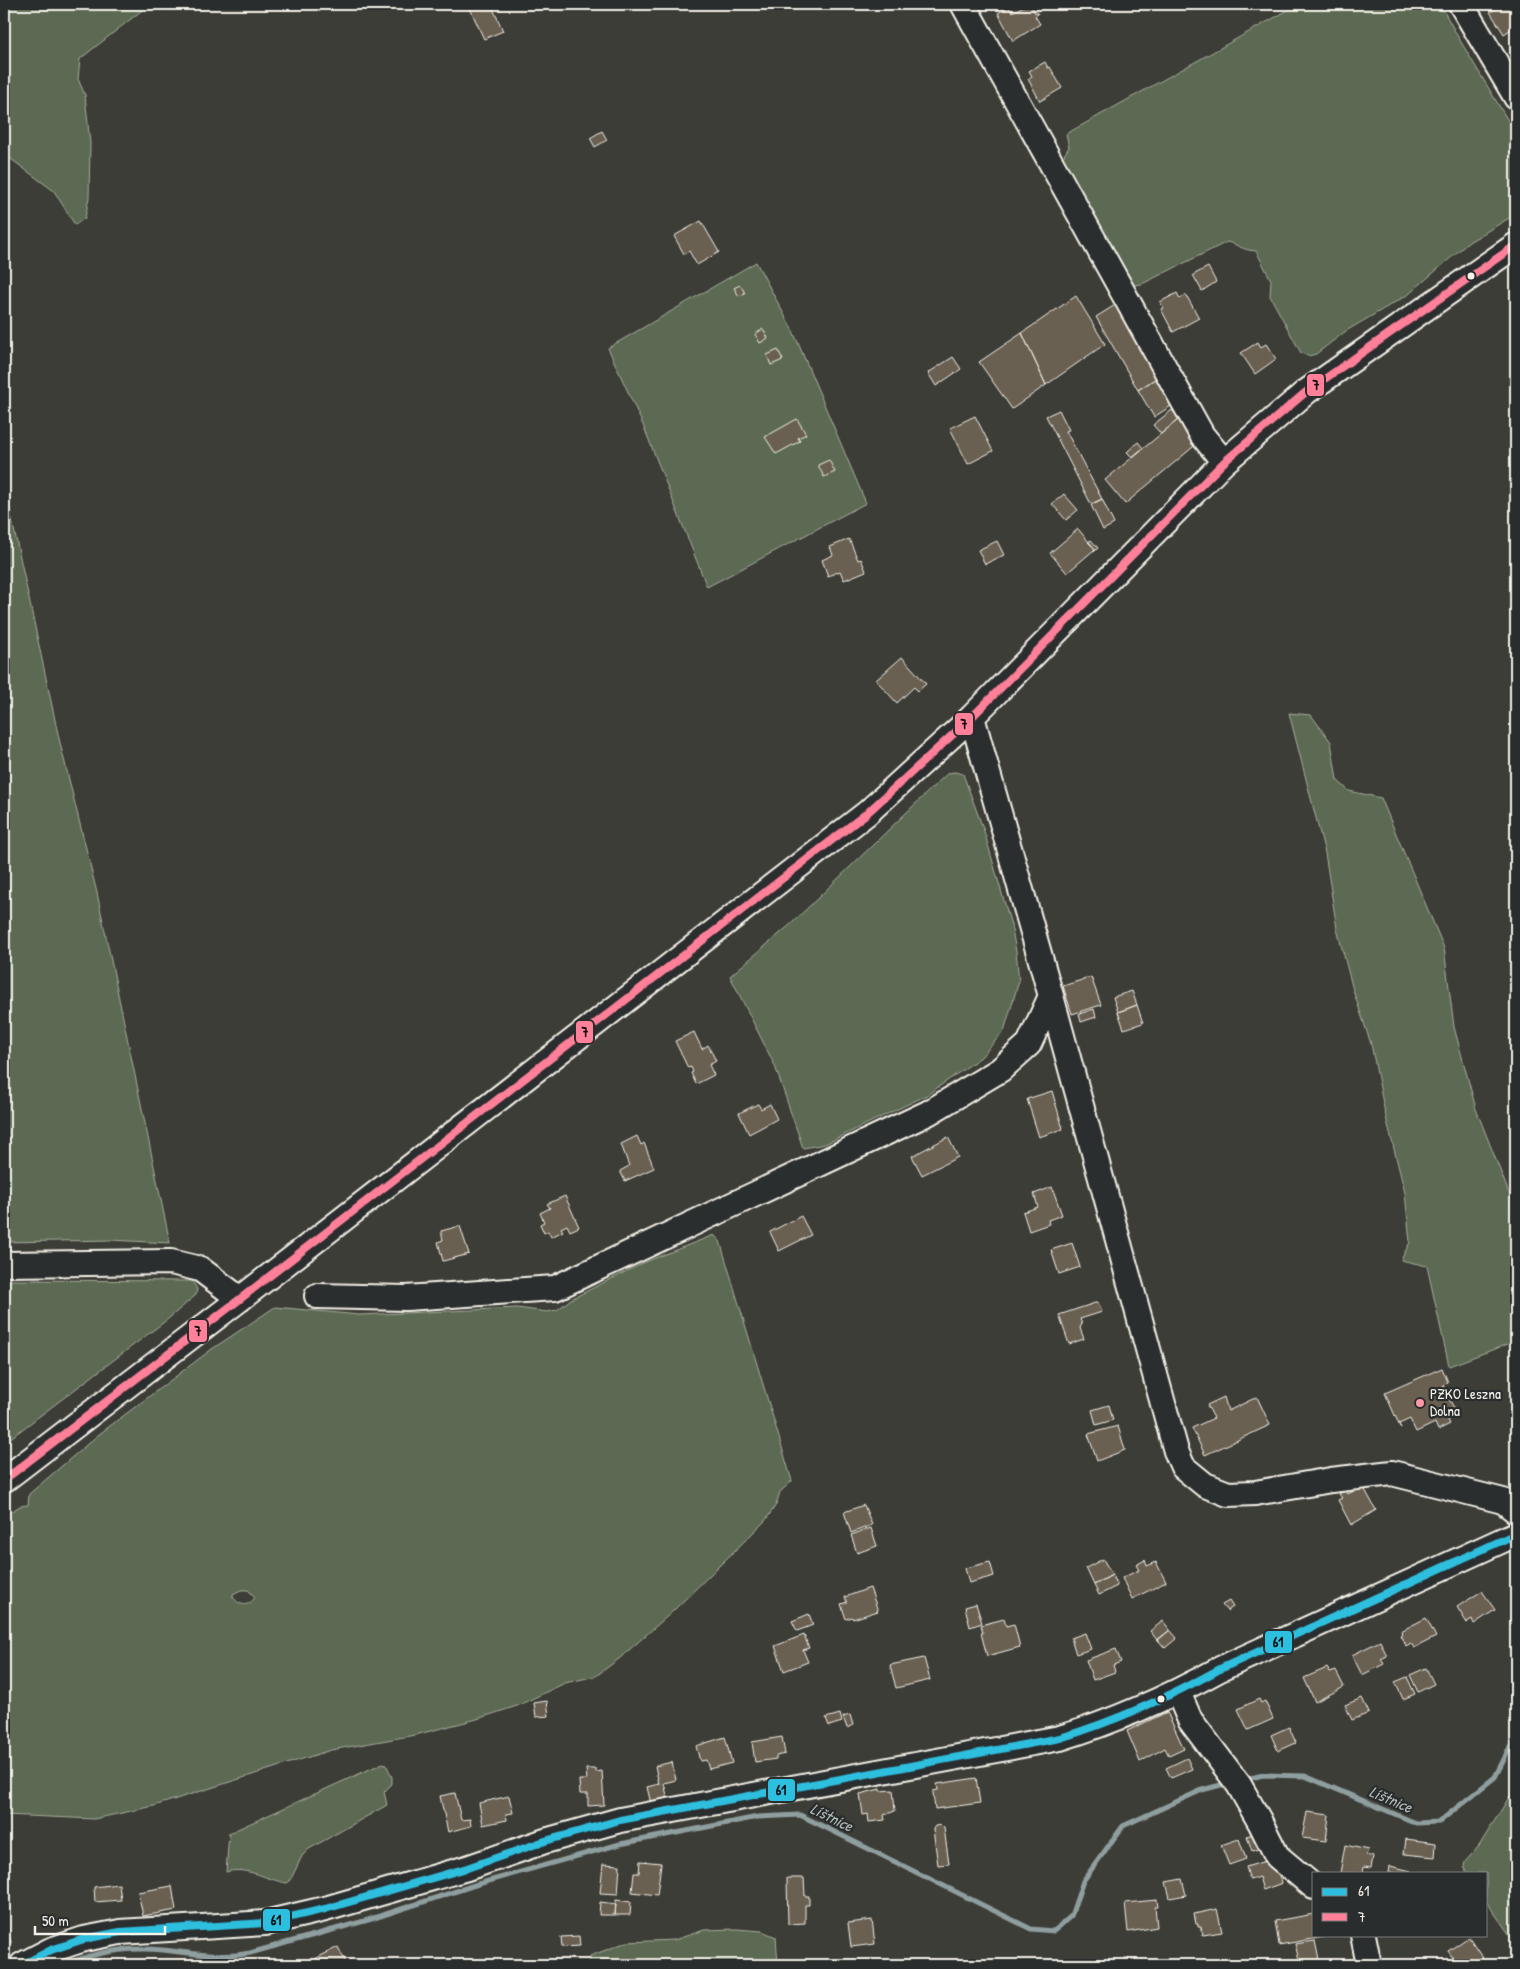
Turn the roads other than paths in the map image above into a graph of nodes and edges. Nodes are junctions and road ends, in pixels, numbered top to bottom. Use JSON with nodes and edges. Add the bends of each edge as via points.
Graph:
{"nodes":[{"id":1,"x":963,"y":4,"type":"edge"},
{"id":2,"x":1461,"y":4,"type":"edge"},
{"id":3,"x":1516,"y":96,"type":"edge"},
{"id":4,"x":1516,"y":245,"type":"edge"},
{"id":5,"x":1224,"y":462,"type":"junction"},
{"id":6,"x":972,"y":717,"type":"junction"},
{"id":7,"x":1051,"y":996,"type":"junction"},
{"id":8,"x":4,"y":1264,"type":"edge"},
{"id":9,"x":316,"y":1296,"type":"dead end"},
{"id":10,"x":240,"y":1299,"type":"junction"},
{"id":11,"x":4,"y":1480,"type":"edge"},
{"id":12,"x":1516,"y":1512,"type":"edge"},
{"id":13,"x":1516,"y":1534,"type":"edge"},
{"id":14,"x":1178,"y":1692,"type":"junction"},
{"id":15,"x":1312,"y":1885,"type":"edge"},
{"id":16,"x":1363,"y":1936,"type":"edge"},
{"id":17,"x":22,"y":1965,"type":"edge"},
{"id":18,"x":1366,"y":1965,"type":"edge"}],
"edges":[{"from":1,"to":5,"type":"street","via":[[1202,435]]},
{"from":2,"to":3,"type":"street"},
{"from":4,"to":5,"type":"street","via":[[1306,392]]},
{"from":5,"to":6,"type":"street"},
{"from":6,"to":7,"type":"street"},
{"from":6,"to":10,"type":"street","via":[[867,813]]},
{"from":7,"to":9,"type":"street","via":[[1029,1044],[1000,1070],[928,1113],[555,1288],[406,1298]]},
{"from":7,"to":12,"type":"street","via":[[1173,1442],[1183,1467],[1205,1485],[1228,1494],[1392,1473],[1503,1501]]},
{"from":8,"to":10,"type":"street","via":[[171,1262],[200,1269]]},
{"from":10,"to":11,"type":"street"},
{"from":13,"to":14,"type":"street","via":[[1220,1669]]},
{"from":14,"to":15,"type":"street","via":[[1190,1720],[1239,1785],[1277,1856]]},
{"from":14,"to":17,"type":"street","via":[[1099,1726],[1060,1738],[620,1820],[325,1909],[265,1923],[120,1932],[51,1950]]},
{"from":16,"to":18,"type":"street"}]}
